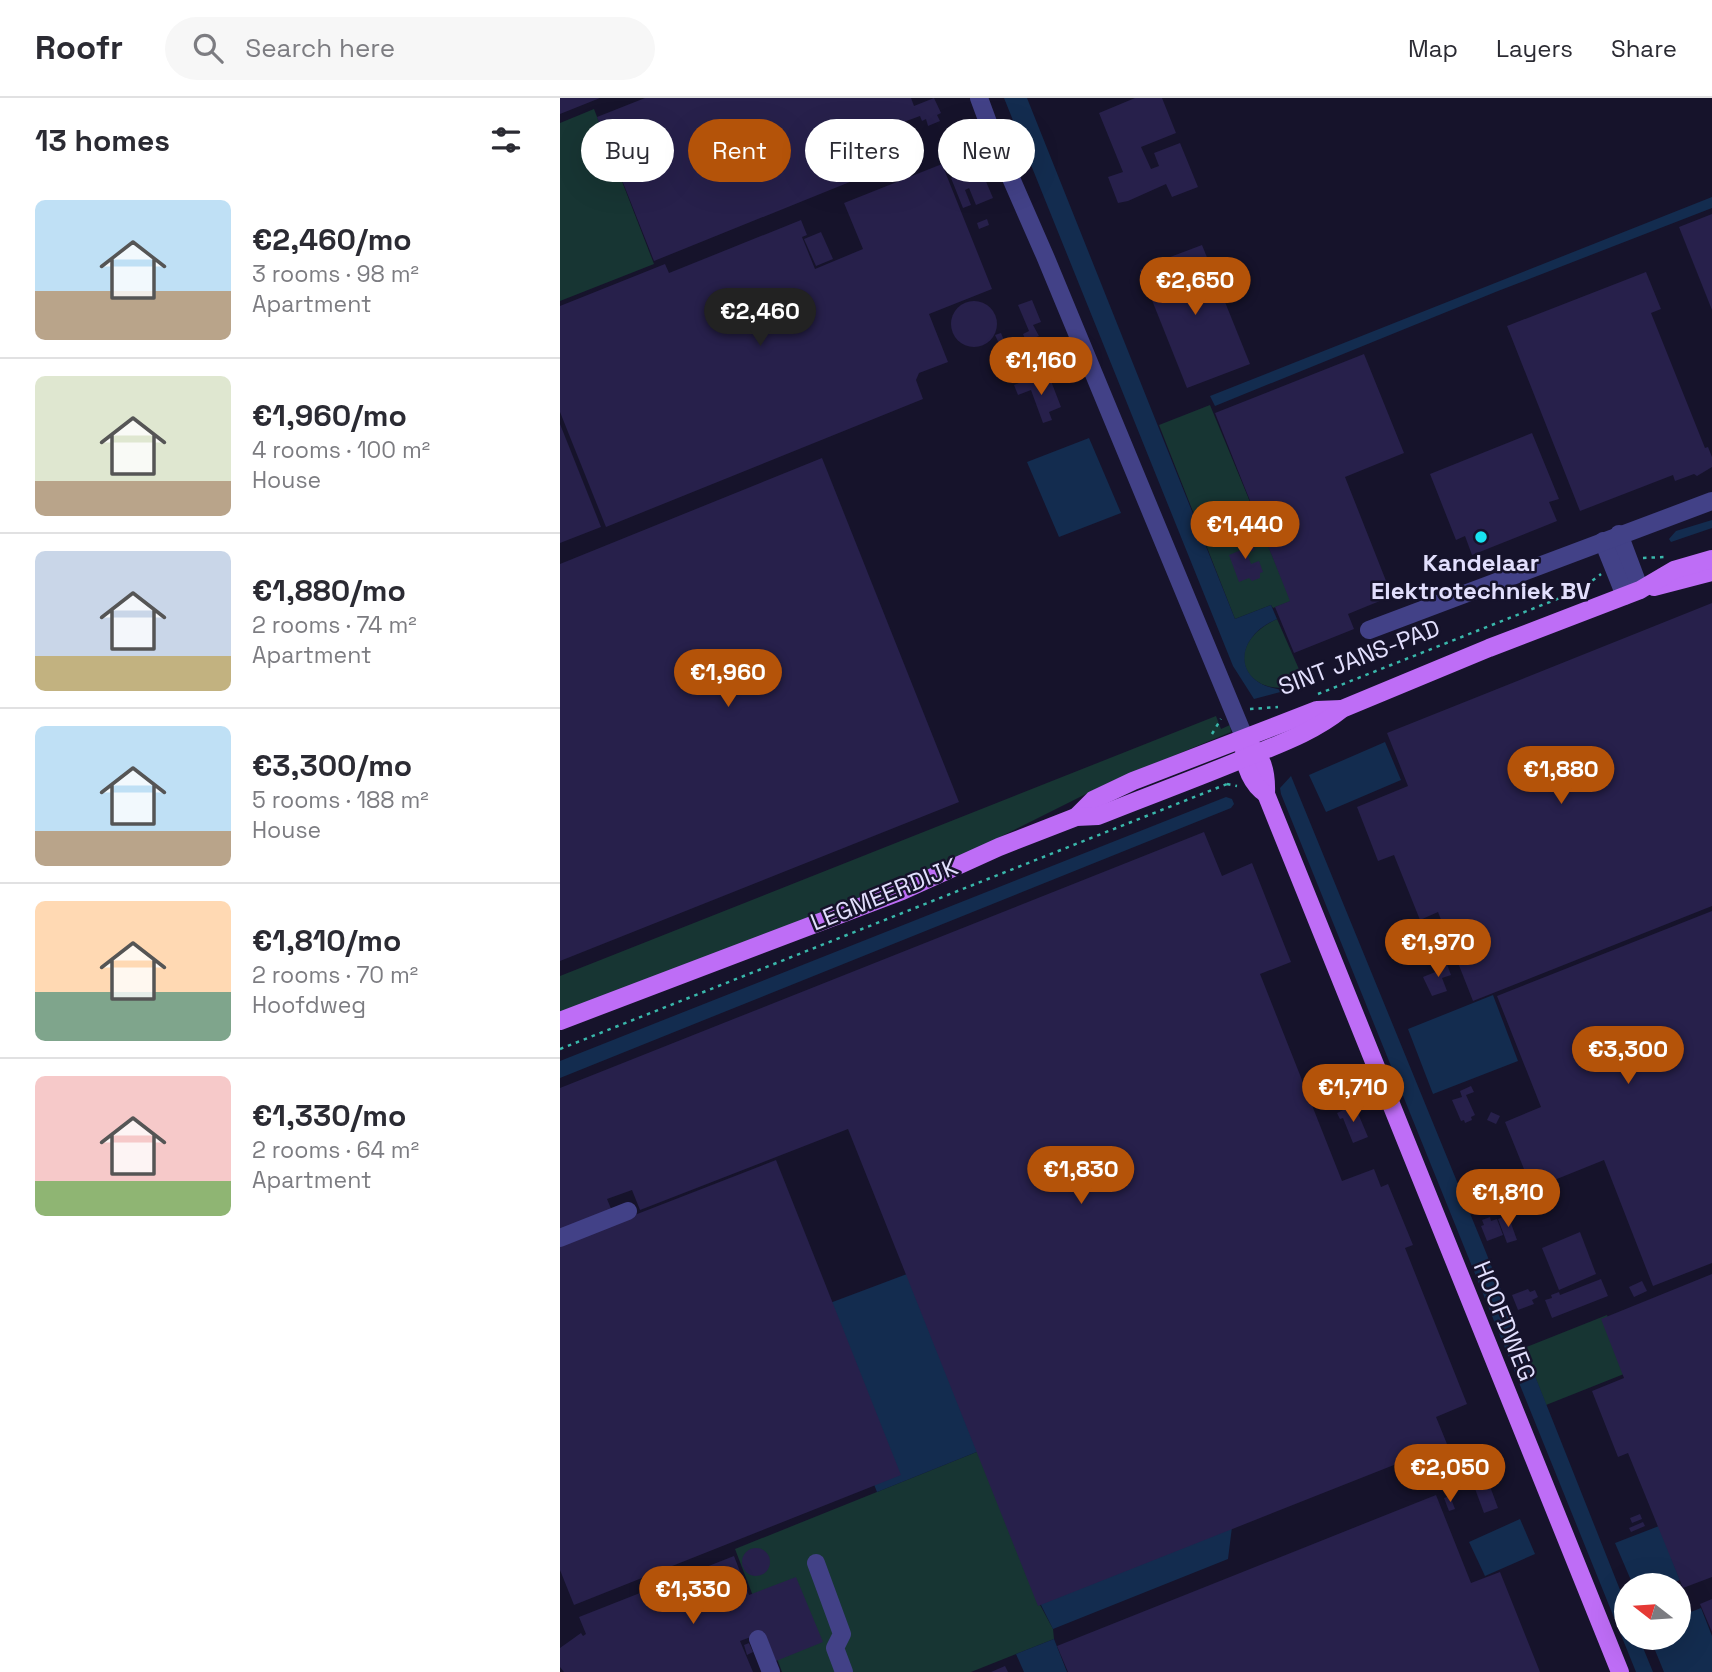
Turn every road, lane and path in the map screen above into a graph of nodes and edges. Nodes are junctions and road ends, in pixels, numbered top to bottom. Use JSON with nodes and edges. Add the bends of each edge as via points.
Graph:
{"nodes":[{"id":1,"x":979,"y":98,"type":"edge"},
{"id":2,"x":1712,"y":501,"type":"edge"},
{"id":3,"x":1611,"y":538,"type":"junction"},
{"id":4,"x":1675,"y":556,"type":"dead end"},
{"id":5,"x":1712,"y":559,"type":"edge"},
{"id":6,"x":1621,"y":564,"type":"junction"},
{"id":7,"x":1712,"y":572,"type":"edge"},
{"id":8,"x":1633,"y":593,"type":"junction"},
{"id":9,"x":1369,"y":630,"type":"dead end"},
{"id":10,"x":1316,"y":695,"type":"dead end"},
{"id":11,"x":1281,"y":707,"type":"dead end"},
{"id":12,"x":1250,"y":709,"type":"dead end"},
{"id":13,"x":1342,"y":709,"type":"junction"},
{"id":14,"x":1245,"y":739,"type":"junction"},
{"id":15,"x":1251,"y":756,"type":"junction"},
{"id":16,"x":1227,"y":784,"type":"dead end"},
{"id":17,"x":1076,"y":817,"type":"junction"},
{"id":18,"x":560,"y":1021,"type":"edge"},
{"id":19,"x":560,"y":1049,"type":"edge"},
{"id":20,"x":628,"y":1211,"type":"dead end"},
{"id":21,"x":560,"y":1238,"type":"edge"},
{"id":22,"x":816,"y":1563,"type":"dead end"},
{"id":23,"x":758,"y":1639,"type":"dead end"},
{"id":24,"x":771,"y":1672,"type":"edge"},
{"id":25,"x":845,"y":1672,"type":"edge"},
{"id":26,"x":1620,"y":1672,"type":"edge"}],
"edges":[{"from":1,"to":14,"type":"street","name":"HOOFDWEG"},
{"from":2,"to":3,"type":"street"},
{"from":3,"to":6,"type":"street"},
{"from":3,"to":9,"type":"street"},
{"from":4,"to":6,"type":"path","name":"SINT JANS-PAD"},
{"from":5,"to":8,"type":"main road","via":[[1674,570]]},
{"from":6,"to":8,"type":"street"},
{"from":6,"to":10,"type":"path","name":"SINT JANS-PAD","via":[[1580,590]]},
{"from":7,"to":8,"type":"main road"},
{"from":8,"to":13,"type":"main road"},
{"from":11,"to":12,"type":"path","name":"SINT JANS-PAD"},
{"from":13,"to":14,"type":"main road","name":"LEGMEERDIJK","via":[[1317,710]]},
{"from":13,"to":15,"type":"main road","name":"LEGMEERDIJK","via":[[1326,722]]},
{"from":14,"to":15,"type":"main road","name":"HOOFDWEG"},
{"from":14,"to":17,"type":"main road","name":"LEGMEERDIJK","via":[[1103,795]]},
{"from":15,"to":17,"type":"main road","name":"LEGMEERDIJK","via":[[1098,816]]},
{"from":15,"to":26,"type":"main road","name":"HOOFDWEG","via":[[1267,775],[1266,794]]},
{"from":16,"to":19,"type":"path","name":"LEGMEERDIJK"},
{"from":17,"to":18,"type":"main road","name":"LEGMEERDIJK","via":[[902,891]]},
{"from":20,"to":21,"type":"street"},
{"from":22,"to":25,"type":"street","via":[[842,1634],[835,1648]]},
{"from":23,"to":24,"type":"street"}]}
